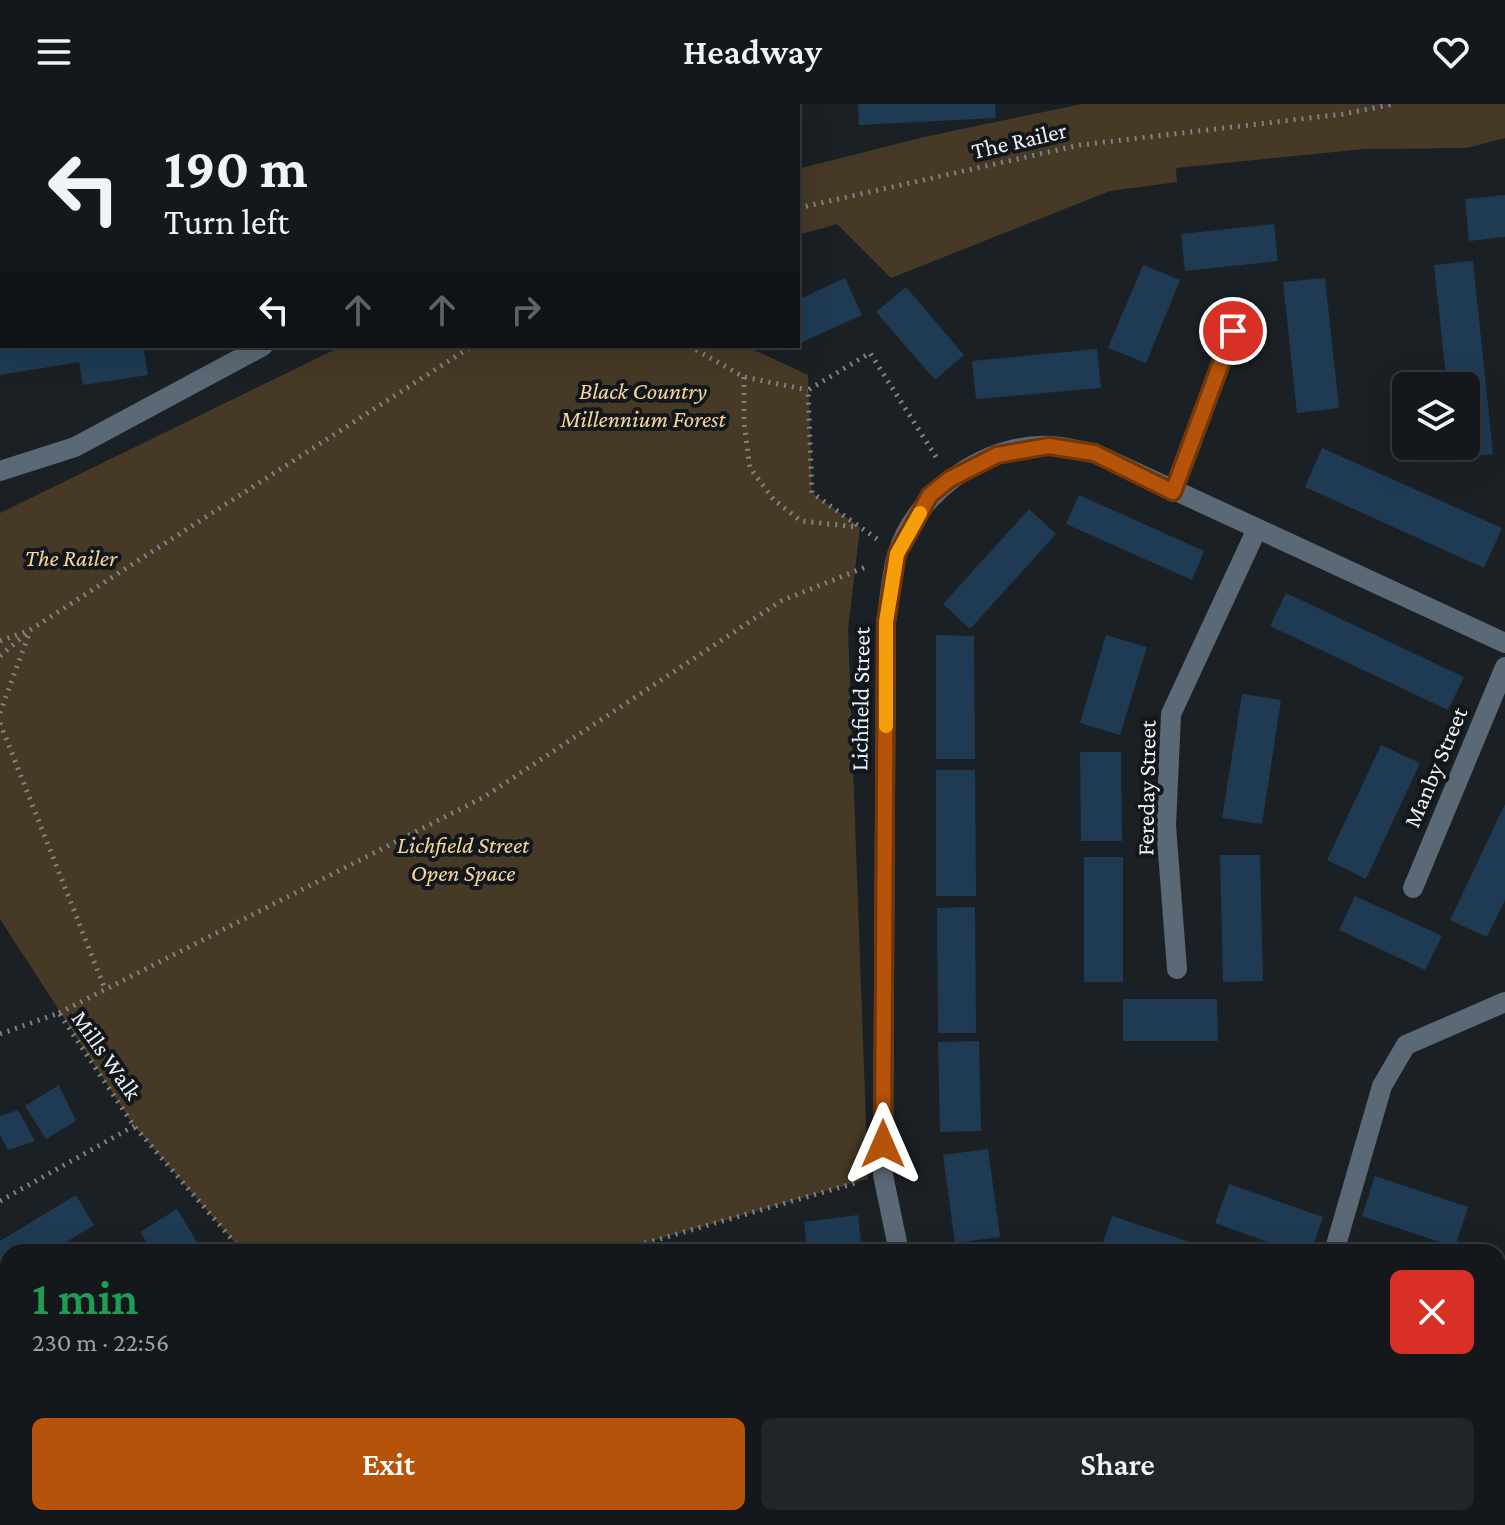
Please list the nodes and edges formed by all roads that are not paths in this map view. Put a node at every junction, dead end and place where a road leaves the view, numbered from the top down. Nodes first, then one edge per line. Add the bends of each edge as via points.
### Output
1 (1233, 331) dead end
2 (259, 348) edge
3 (0, 471) edge
4 (1173, 492) junction
5 (1256, 531) junction
6 (1505, 643) edge
7 (1505, 667) edge
8 (1413, 888) dead end
9 (1177, 969) dead end
10 (1505, 1002) edge
11 (897, 1244) edge
12 (1336, 1244) edge

1 - 4 street
2 - 3 street via 75,447
4 - 5 street, Lichfield Street
4 - 11 street, Lichfield Street via 1094,453 1049,446 997,455 930,495 897,554 886,622 883,1175
5 - 6 street, Lichfield Street
5 - 9 street, Fereday Street via 1171,714 1166,826
7 - 8 street, Manby Street
10 - 12 street via 1406,1045 1382,1086

